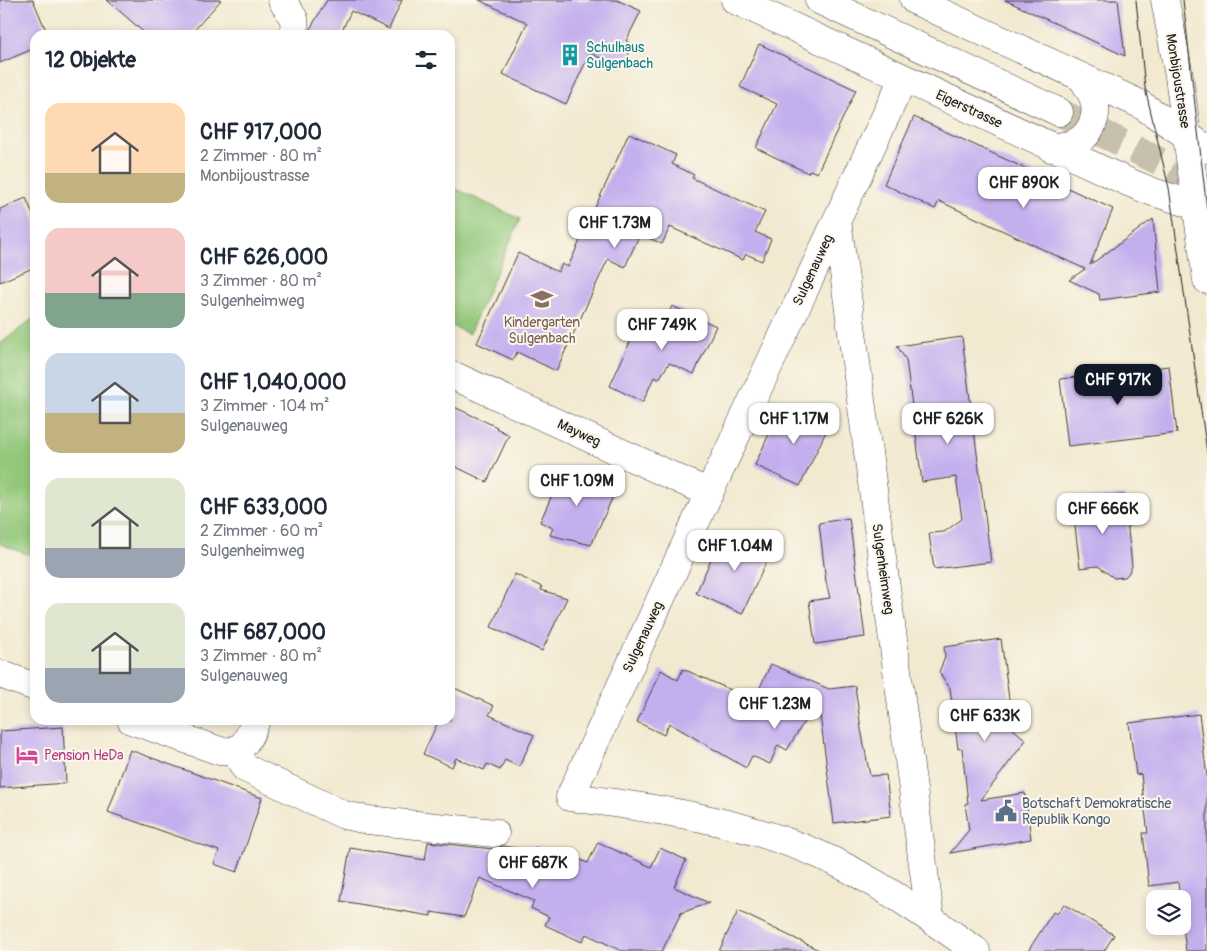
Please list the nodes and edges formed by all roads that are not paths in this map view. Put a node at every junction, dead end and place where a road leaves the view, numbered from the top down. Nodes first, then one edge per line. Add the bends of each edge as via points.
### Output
1 (282, 0) edge
2 (735, 0) edge
3 (819, 0) edge
4 (914, 0) edge
5 (1165, 0) edge
6 (295, 30) edge
7 (903, 79) junction
8 (1083, 79) junction
9 (1059, 112) tunnel mouth
10 (1197, 143) edge
11 (1051, 148) junction
12 (1202, 207) edge
13 (836, 220) junction
14 (1207, 280) edge
15 (455, 376) edge
16 (709, 493) junction
17 (0, 674) edge
18 (30, 684) edge
19 (145, 725) edge
20 (253, 725) edge
21 (235, 751) junction
22 (495, 834) dead end
23 (930, 917) junction
24 (976, 951) edge

1 - 6 street via 294,19
2 - 7 street, Eigerstrasse
3 - 9 street
4 - 8 street
5 - 10 street, Monbijoustrasse
7 - 11 street, Eigerstrasse
7 - 13 street, Sulgenauweg
8 - 10 street via 1140,104
8 - 11 street via 1094,101 1093,123 1076,142
10 - 12 street, Monbijoustrasse
11 - 12 street, Eigerstrasse via 1153,192
12 - 14 street, Monbijoustrasse
13 - 16 street, Sulgenauweg
13 - 23 street, Sulgenheimweg
15 - 16 street, Mayweg
16 - 23 street, Sulgenauweg via 570,797 679,812 763,834 818,854
17 - 18 street
19 - 21 street via 220,751
20 - 21 street via 243,745
21 - 22 street via 245,768 344,815
23 - 24 street, Sulgenauweg

